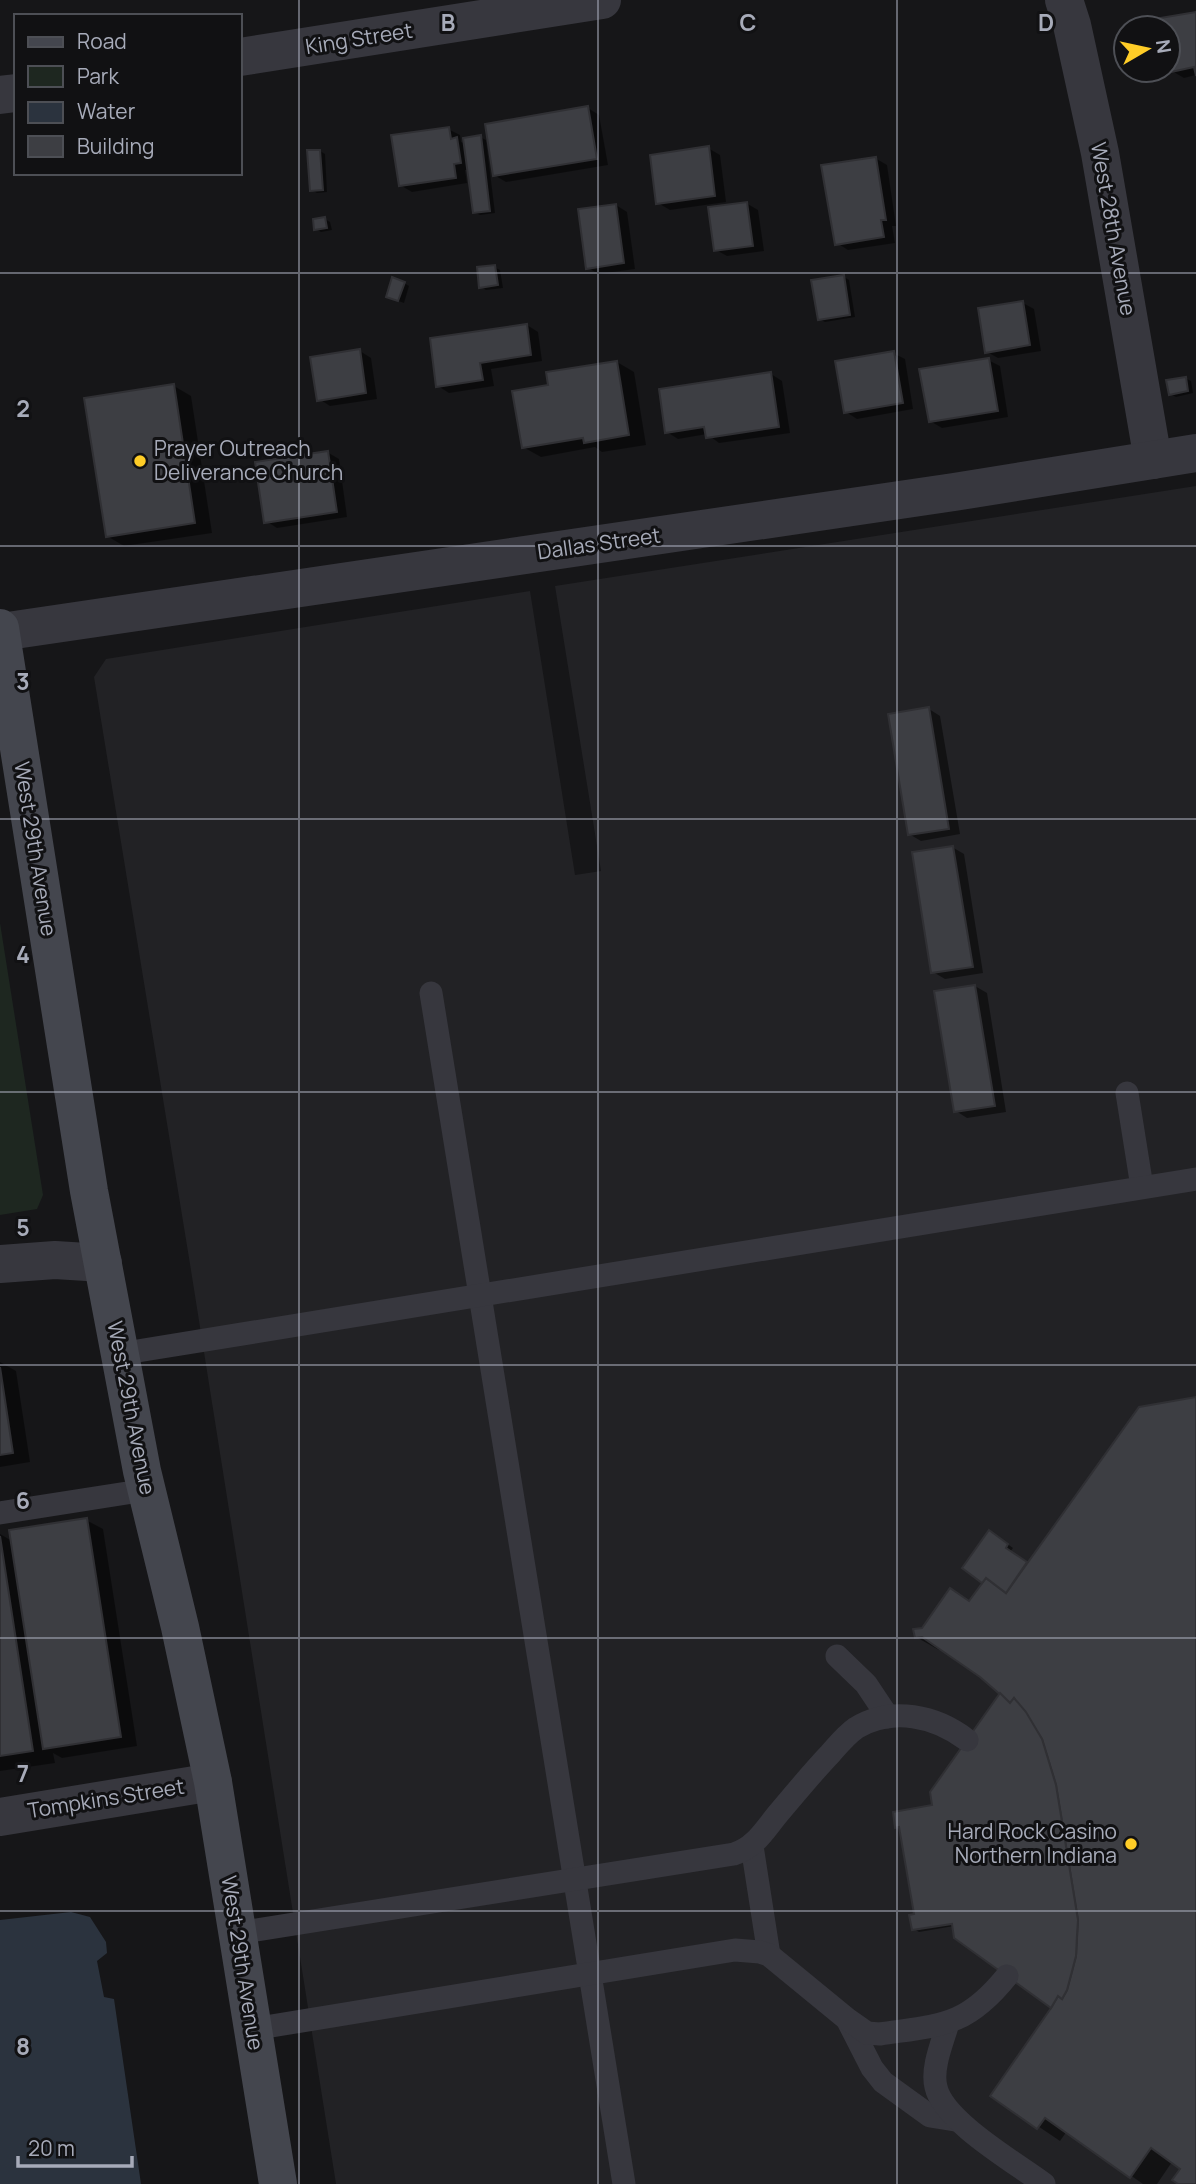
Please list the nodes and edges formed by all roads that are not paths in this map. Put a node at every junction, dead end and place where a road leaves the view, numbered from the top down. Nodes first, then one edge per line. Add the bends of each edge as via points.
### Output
1 (602, 0) edge
2 (1064, 0) edge
3 (242, 57) edge
4 (1196, 453) edge
5 (1153, 460) junction
6 (0, 630) edge
7 (431, 993) dead end
8 (1127, 1093) dead end
9 (1196, 1179) edge
10 (1142, 1188) junction
11 (103, 1263) junction
12 (0, 1264) edge
13 (480, 1295) junction
14 (119, 1354) junction
15 (146, 1490) junction
16 (0, 1513) edge
17 (837, 1657) dead end
18 (888, 1717) junction
19 (967, 1740) dead end
20 (213, 1782) junction
21 (0, 1817) edge
22 (752, 1846) junction
23 (574, 1879) junction
24 (237, 1933) junction
25 (769, 1955) junction
26 (589, 1973) junction
27 (1007, 1976) dead end
28 (847, 2019) junction
29 (948, 2023) junction
30 (253, 2029) junction
31 (955, 2120) junction
32 (278, 2184) edge
33 (624, 2184) edge
34 (1044, 2184) edge

1 - 3 street, King Street
2 - 5 street, West 28th Avenue via 1100,153
4 - 5 street, Dallas Street
5 - 6 street, Dallas Street
6 - 11 street, West 29th Avenue
7 - 13 lane
8 - 10 lane
9 - 10 lane
10 - 13 lane
11 - 12 street
11 - 14 street, West 29th Avenue
13 - 14 lane
13 - 23 lane
14 - 15 street, West 29th Avenue
15 - 16 lane
15 - 20 street, West 29th Avenue
17 - 18 lane via 866,1684
18 - 19 lane via 934,1721
18 - 22 lane via 848,1735
20 - 21 street, Tompkins Street
20 - 24 street, West 29th Avenue
22 - 23 lane via 734,1854
22 - 25 lane
23 - 24 lane
23 - 26 lane
24 - 30 street, West 29th Avenue
25 - 26 lane via 735,1950
25 - 28 lane
26 - 30 lane
26 - 33 lane
27 - 29 lane via 981,2005
28 - 29 lane via 873,2034
28 - 31 lane via 883,2082 930,2116
29 - 31 lane via 936,2088
30 - 32 street, West 29th Avenue
31 - 34 lane

